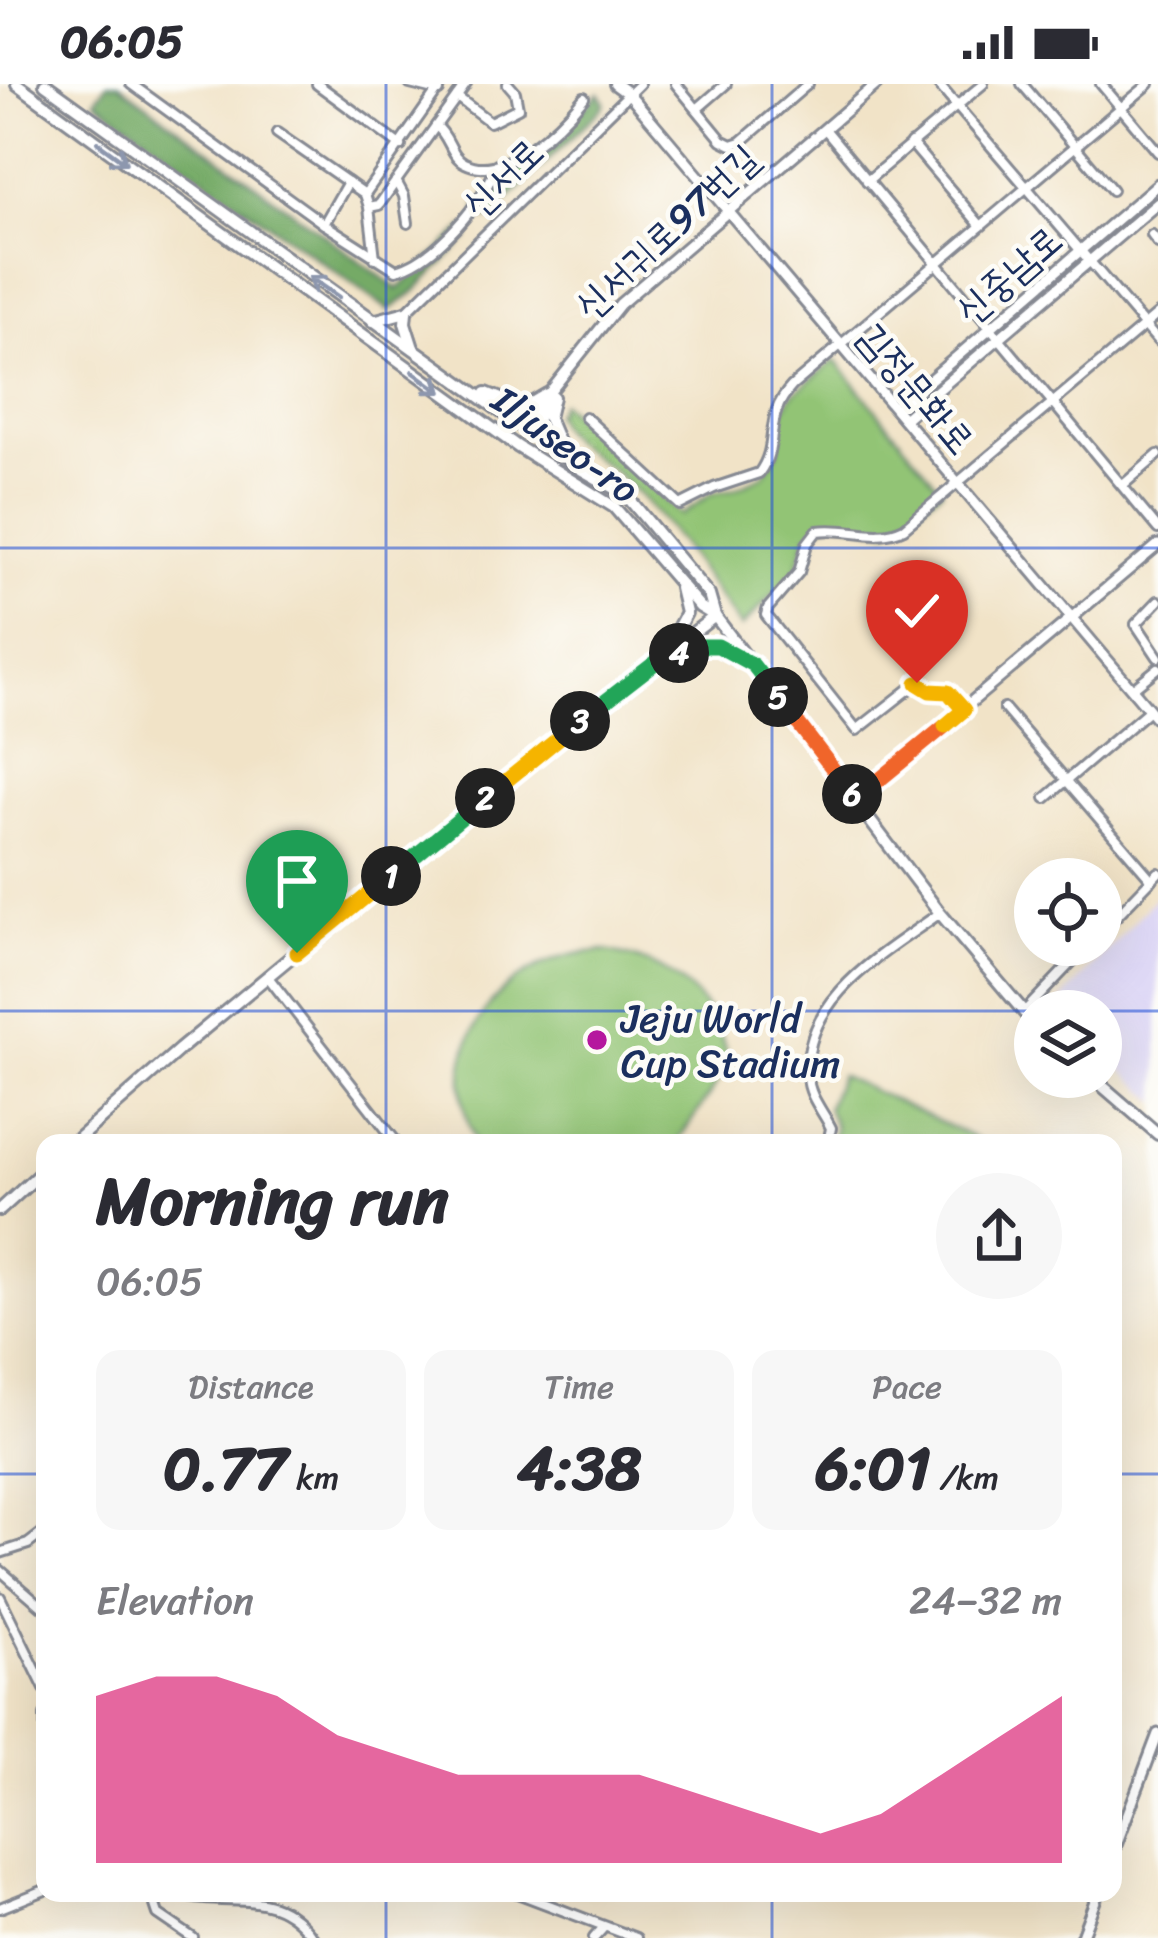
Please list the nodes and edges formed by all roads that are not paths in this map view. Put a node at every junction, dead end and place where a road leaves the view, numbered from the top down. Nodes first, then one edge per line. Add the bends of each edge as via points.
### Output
1 (17, 84) edge
2 (45, 84) edge
3 (131, 84) edge
4 (317, 84) edge
5 (410, 84) edge
6 (466, 84) edge
7 (508, 84) edge
8 (615, 84) edge
9 (639, 84) edge
10 (676, 84) edge
11 (726, 84) edge
12 (808, 84) edge
13 (878, 84) edge
14 (938, 84) edge
15 (982, 84) edge
16 (1022, 84) edge
17 (1100, 84) edge
18 (1149, 84) edge
19 (441, 87) edge
20 (630, 95) junction
21 (584, 97) dead end
22 (457, 98) junction
23 (956, 105) junction
24 (1121, 108) junction
25 (697, 109) junction
26 (436, 126) junction
27 (825, 129) junction
28 (277, 134) dead end
29 (911, 143) junction
30 (400, 146) junction
31 (1076, 146) junction
32 (1158, 152) edge
33 (497, 164) junction
34 (396, 181) junction
35 (867, 181) junction
36 (348, 182) junction
37 (1158, 184) edge
38 (1027, 188) junction
39 (1112, 190) dead end
40 (365, 194) junction
41 (1158, 203) edge
42 (369, 207) junction
43 (729, 210) junction
44 (324, 224) junction
45 (408, 224) dead end
46 (981, 226) junction
47 (1081, 251) junction
48 (375, 258) junction
49 (1090, 261) junction
50 (936, 265) junction
51 (406, 312) junction
52 (1158, 314) edge
53 (373, 321) junction
54 (1144, 326) junction
55 (991, 328) junction
56 (999, 338) junction
57 (1158, 341) edge
58 (842, 345) junction
59 (414, 351) junction
60 (460, 383) junction
61 (550, 395) junction
62 (1054, 403) junction
63 (900, 414) junction
64 (585, 417) dead end
65 (525, 429) junction
66 (514, 444) junction
67 (1158, 455) edge
68 (581, 470) junction
69 (958, 482) junction
70 (1123, 485) junction
71 (1158, 529) edge
72 (1158, 545) edge
73 (678, 581) junction
74 (1158, 601) edge
75 (715, 616) junction
76 (1071, 617) junction
77 (664, 656) junction
78 (1158, 657) edge
79 (753, 665) junction
80 (1158, 668) edge
81 (1132, 689) junction
82 (1004, 708) dead end
83 (964, 710) junction
84 (1149, 710) junction
85 (1158, 720) edge
86 (1066, 781) junction
87 (1046, 798) dead end
88 (856, 799) junction
89 (1155, 877) edge
90 (1122, 911) edge
91 (940, 913) junction
92 (1068, 966) edge
93 (268, 977) junction
94 (1045, 990) edge
95 (1014, 1002) edge
96 (1117, 1098) edge
97 (1139, 1117) junction
98 (1158, 1119) edge
99 (84, 1134) edge
100 (390, 1134) edge
101 (830, 1134) edge
102 (1158, 1134) edge
103 (36, 1177) edge
104 (0, 1210) edge
105 (36, 1538) edge
106 (0, 1553) edge
107 (0, 1570) edge
108 (0, 1597) edge
109 (36, 1602) edge
110 (36, 1671) edge
111 (1158, 1734) edge
112 (1122, 1829) edge
113 (36, 1894) edge
114 (154, 1902) edge
115 (272, 1902) edge
116 (548, 1902) edge
117 (1095, 1902) edge
118 (0, 1908) edge
119 (604, 1927) junction
120 (193, 1938) edge
121 (313, 1938) edge
122 (594, 1938) edge
123 (636, 1938) edge
124 (1081, 1938) edge

1 -> 66 main road, Iljuseo-ro
53 -> 2 main road, Iljuseo-ro
3 - 44 street
4 - 30 street
5 - 19 street
6 - 22 street
7 - 22 street via 518,109 490,122
8 - 20 main road
9 - 20 street, 신서로
10 - 25 street
11 - 25 street
12 - 25 street via 736,144 722,140
13 - 27 street, 신서귀로97번길
14 - 23 street
15 - 23 street
16 - 31 street
17 - 24 street
18 - 24 street
19 - 30 street
20 - 43 street, 김정문화로
20 - 51 street, 신서로
21 - 33 street via 541,141
22 - 26 street
23 - 29 street
23 - 38 street
24 - 31 street
24 - 32 street
26 - 33 street via 464,163
26 - 34 street
27 - 35 street
27 - 43 street, 신서귀로97번길
28 - 36 street
29 - 35 street
29 - 46 street
30 - 40 street
31 - 38 street
31 - 39 street
33 - 48 street via 489,188 416,266 396,270
34 - 42 street via 380,205
34 - 45 street
35 - 50 street
36 - 40 street
36 - 44 street
37 - 47 street, 신중남로
38 - 46 street
38 - 47 street
40 - 42 street
41 - 49 street, 신중남로
42 - 48 street
43 - 58 street, 김정문화로
43 - 61 street, 신서귀로97번길 via 620,304
44 - 48 street
46 - 50 street
47 - 49 street
47 - 55 street, 신중남로
49 - 54 street
49 - 56 street, 신중남로
50 - 55 street
50 - 58 street
51 - 53 main road
51 - 59 main road
52 - 54 street
53 - 59 main road, Iljuseo-ro
54 - 57 street
54 - 62 street
55 - 56 street
55 - 63 street, 신중남로
56 - 62 street
56 - 63 street, 신중남로
58 - 63 street, 김정문화로
58 - 64 street via 778,402 763,470 689,503 674,501
59 - 60 main road, Iljuseo-ro
60 - 61 main road via 523,408
60 - 65 main road, Iljuseo-ro
61 - 65 street, 신서귀로97번길
61 - 68 main road via 550,431
62 - 69 street
62 - 70 street
63 - 69 street, 김정문화로
65 - 66 main road
65 - 68 main road, Iljuseo-ro
66 - 73 main road, Iljuseo-ro via 614,507
67 - 70 street
68 - 75 main road, Iljuseo-ro via 626,495 709,595
69 - 76 street, 김정문화로
69 - 83 street via 893,534 818,531 766,615 857,730 914,684 948,692
70 - 71 street
72 - 76 street
73 - 75 main road, Iljuseo-ro
73 - 77 main road via 686,613
74 - 78 street via 1136,625
75 - 77 main road
75 - 79 main road
76 - 81 street, 김정문화로
76 - 83 street
77 - 79 main road via 708,644
77 - 93 main road
79 - 88 main road
80 - 81 street
81 - 84 street, 김정문화로
82 - 86 street
83 - 88 street
84 - 85 street, 김정문화로
84 - 86 street
86 - 87 street
86 - 89 street
88 - 91 main road
89 - 90 street
91 - 95 main road
91 - 101 street via 845,985 822,1014 807,1075
92 - 94 street
93 - 99 main road
93 - 100 street
96 - 97 main road
97 - 98 main road
97 - 102 main road
103 - 104 main road
105 - 106 street
107 - 109 street
108 - 110 street
111 - 112 street
113 - 118 street
114 - 120 street via 158,1914
115 - 121 street
116 - 119 street
117 - 124 street
119 - 122 street
119 - 123 street

